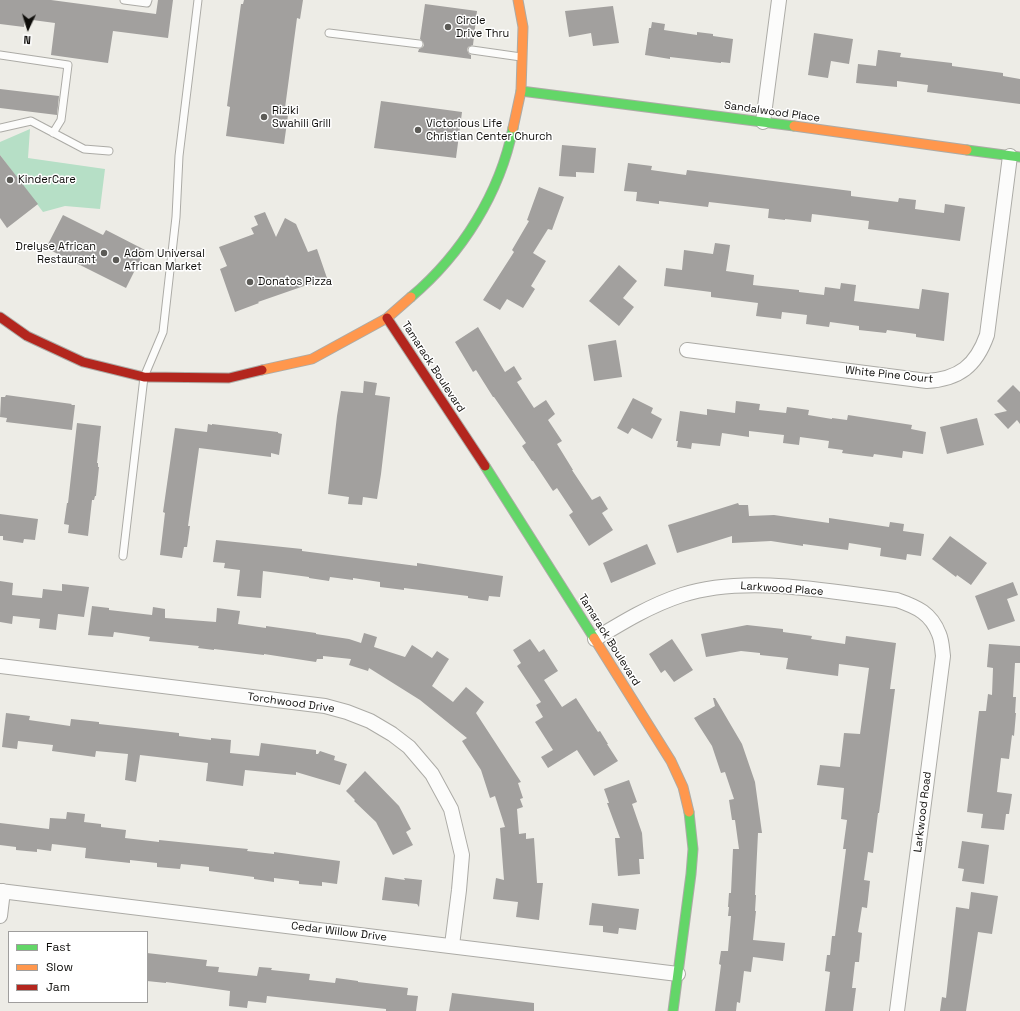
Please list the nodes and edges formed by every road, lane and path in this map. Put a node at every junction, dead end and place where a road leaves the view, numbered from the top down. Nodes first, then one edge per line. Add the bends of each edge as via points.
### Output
1 (124, 0) edge
2 (148, 0) edge
3 (198, 0) edge
4 (518, 0) edge
5 (779, 0) edge
6 (329, 33) dead end
7 (419, 44) dead end
8 (472, 50) dead end
9 (0, 55) edge
10 (522, 57) junction
11 (521, 91) junction
12 (764, 122) junction
13 (0, 128) edge
14 (54, 133) junction
15 (109, 151) dead end
16 (1015, 157) edge
17 (0, 317) edge
18 (387, 318) junction
19 (686, 350) dead end
20 (144, 377) junction
21 (124, 556) dead end
22 (929, 616) joint
23 (595, 639) junction
24 (0, 666) edge
25 (2, 891) edge
26 (0, 916) edge
27 (452, 945) junction
28 (678, 974) junction
29 (673, 1011) edge
30 (897, 1011) edge

1 - 2 lane via 147,3
3 - 20 lane via 179,156 176,217 163,332
4 - 10 street via 523,27
5 - 12 street
6 - 7 lane
8 - 10 lane
9 - 14 lane via 68,65 61,120
10 - 11 street
11 - 12 street, Sandalwood Place
11 - 18 street via 510,144 491,195 463,241 428,283
12 - 16 street, Sandalwood Place
13 - 14 lane via 31,121
14 - 15 lane via 84,149
16 - 19 street, White Pine Court via 987,335 975,359 955,376 926,382
17 - 20 street via 27,336 83,362
18 - 20 street via 312,358 229,378
18 - 23 street, Tamarack Boulevard
20 - 21 lane
22 - 23 street, Larkwood Place via 914,606 897,600 744,584 683,594 650,607
22 - 30 street, Larkwood Road via 939,635 943,656
23 - 28 street, Tamarack Boulevard via 671,761 683,787 690,815 693,849
24 - 27 street, Torchwood Drive via 325,706 370,721 392,734 409,748 432,774 451,809 462,855
25 - 26 street
25 - 27 street, Cedar Willow Drive
27 - 28 street, Cedar Willow Drive
28 - 29 street, Tamarack Boulevard

